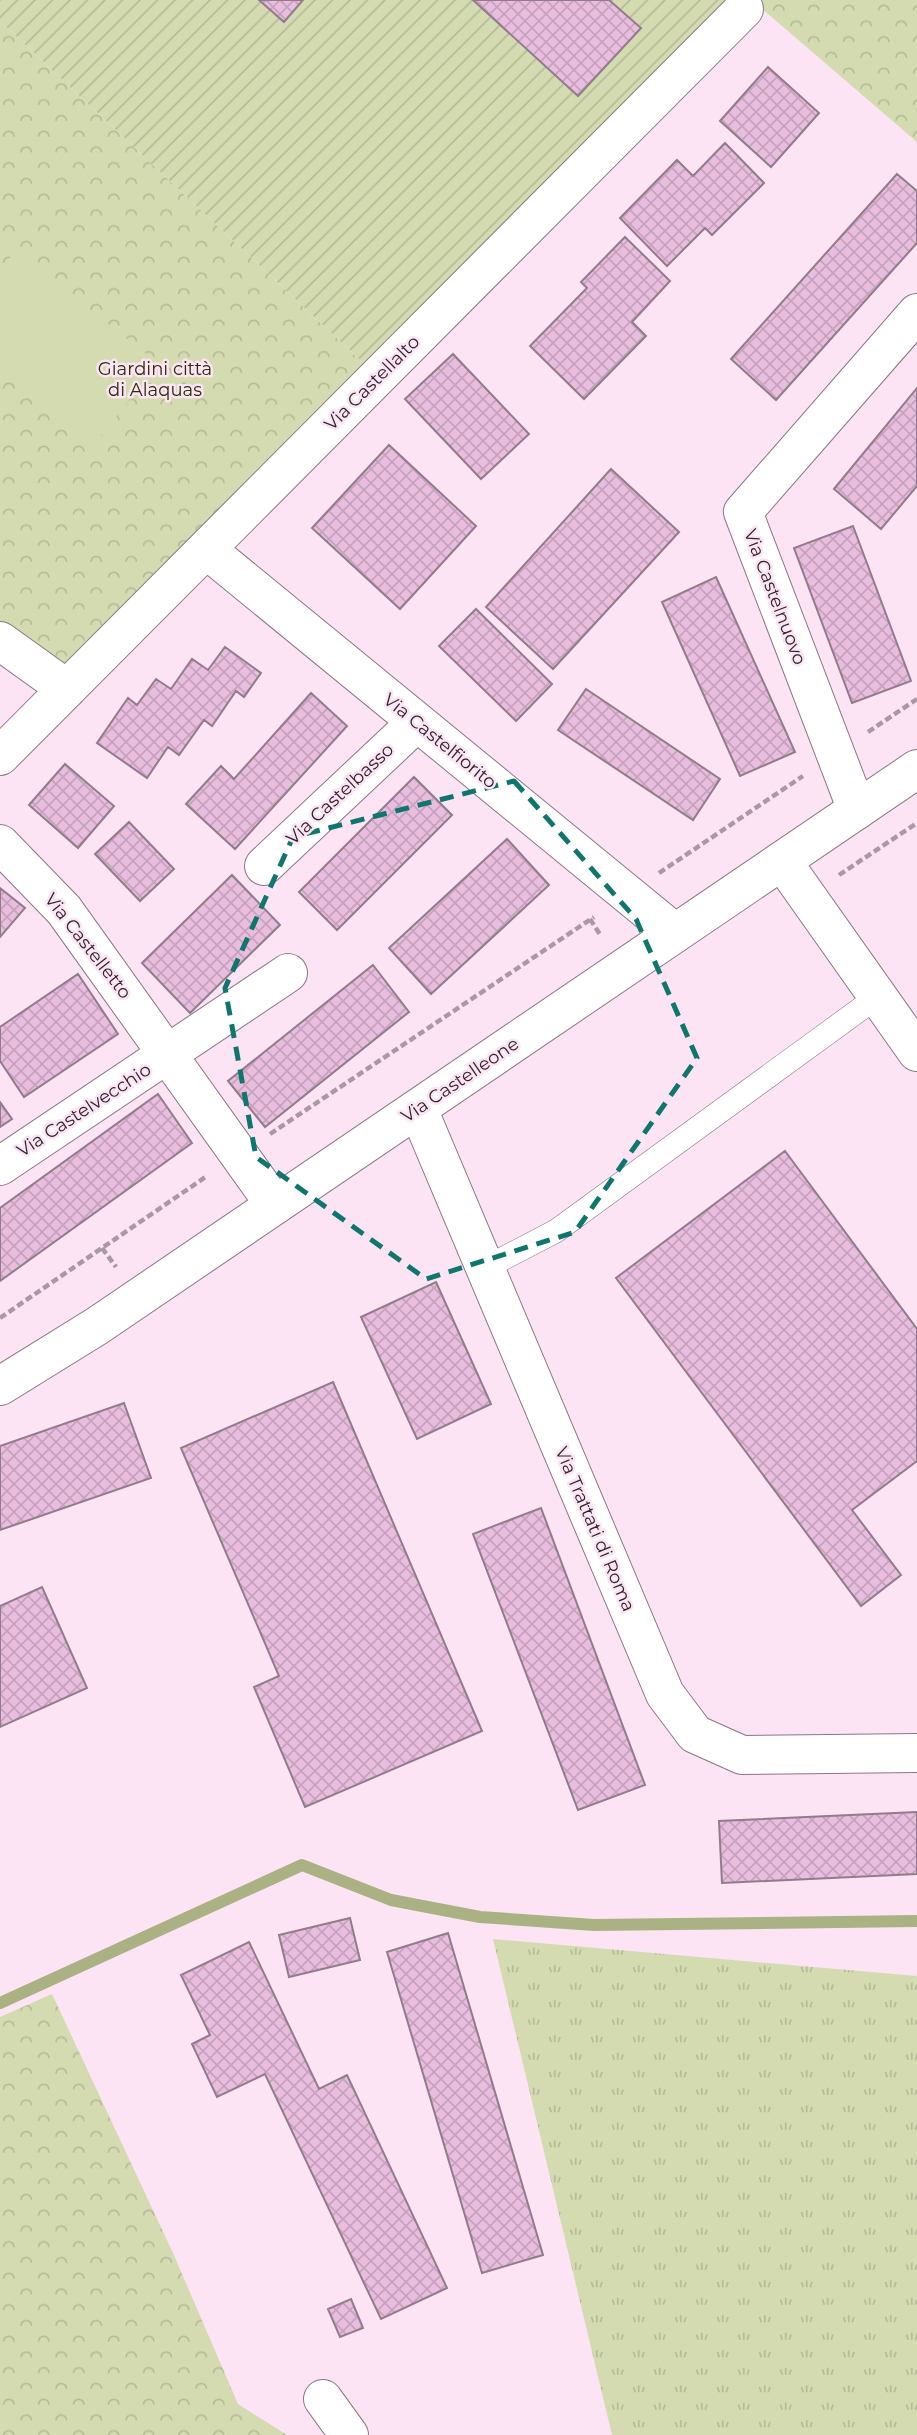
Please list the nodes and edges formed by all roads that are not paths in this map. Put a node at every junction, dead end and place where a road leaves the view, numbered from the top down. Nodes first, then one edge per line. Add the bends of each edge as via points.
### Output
1 (744, 9) dead end
2 (917, 313) edge
3 (206, 549) junction
4 (0, 641) edge
5 (66, 689) junction
6 (417, 722) junction
7 (0, 756) edge
8 (917, 769) edge
9 (857, 810) junction
10 (0, 844) edge
11 (782, 861) junction
12 (264, 866) dead end
13 (675, 933) junction
14 (288, 974) dead end
15 (877, 997) junction
16 (917, 1052) edge
17 (169, 1054) junction
18 (418, 1109) junction
19 (0, 1166) edge
20 (275, 1205) junction
21 (485, 1268) junction
22 (0, 1386) edge
23 (917, 1754) edge
24 (323, 2399) dead end
25 (349, 2435) edge

1 - 3 street, Via Castellalto
2 - 9 street, Via Castelnuovo via 743,512
3 - 5 street, Via Castellalto
3 - 6 street, Via Castelfiorito
4 - 5 street
5 - 7 street, Via Castellalto
6 - 12 street, Via Castelbasso
6 - 13 street, Via Castelfiorito
8 - 9 street, Via Castelleone
9 - 11 street, Via Castelleone
10 - 17 street, Via Castelletto via 64,910
11 - 13 street, Via Castelleone
11 - 15 street
13 - 18 street, Via Castelleone
14 - 17 street
15 - 16 street
15 - 21 lane via 556,1231
17 - 19 street, Via Castelvecchio
17 - 20 street, Via Castelletto
18 - 20 street, Via Castelleone
18 - 21 street, Via Trattati di Roma
20 - 22 street, Via Castelleone
21 - 23 street, Via Trattati di Roma via 665,1693 695,1734 742,1755
24 - 25 street

